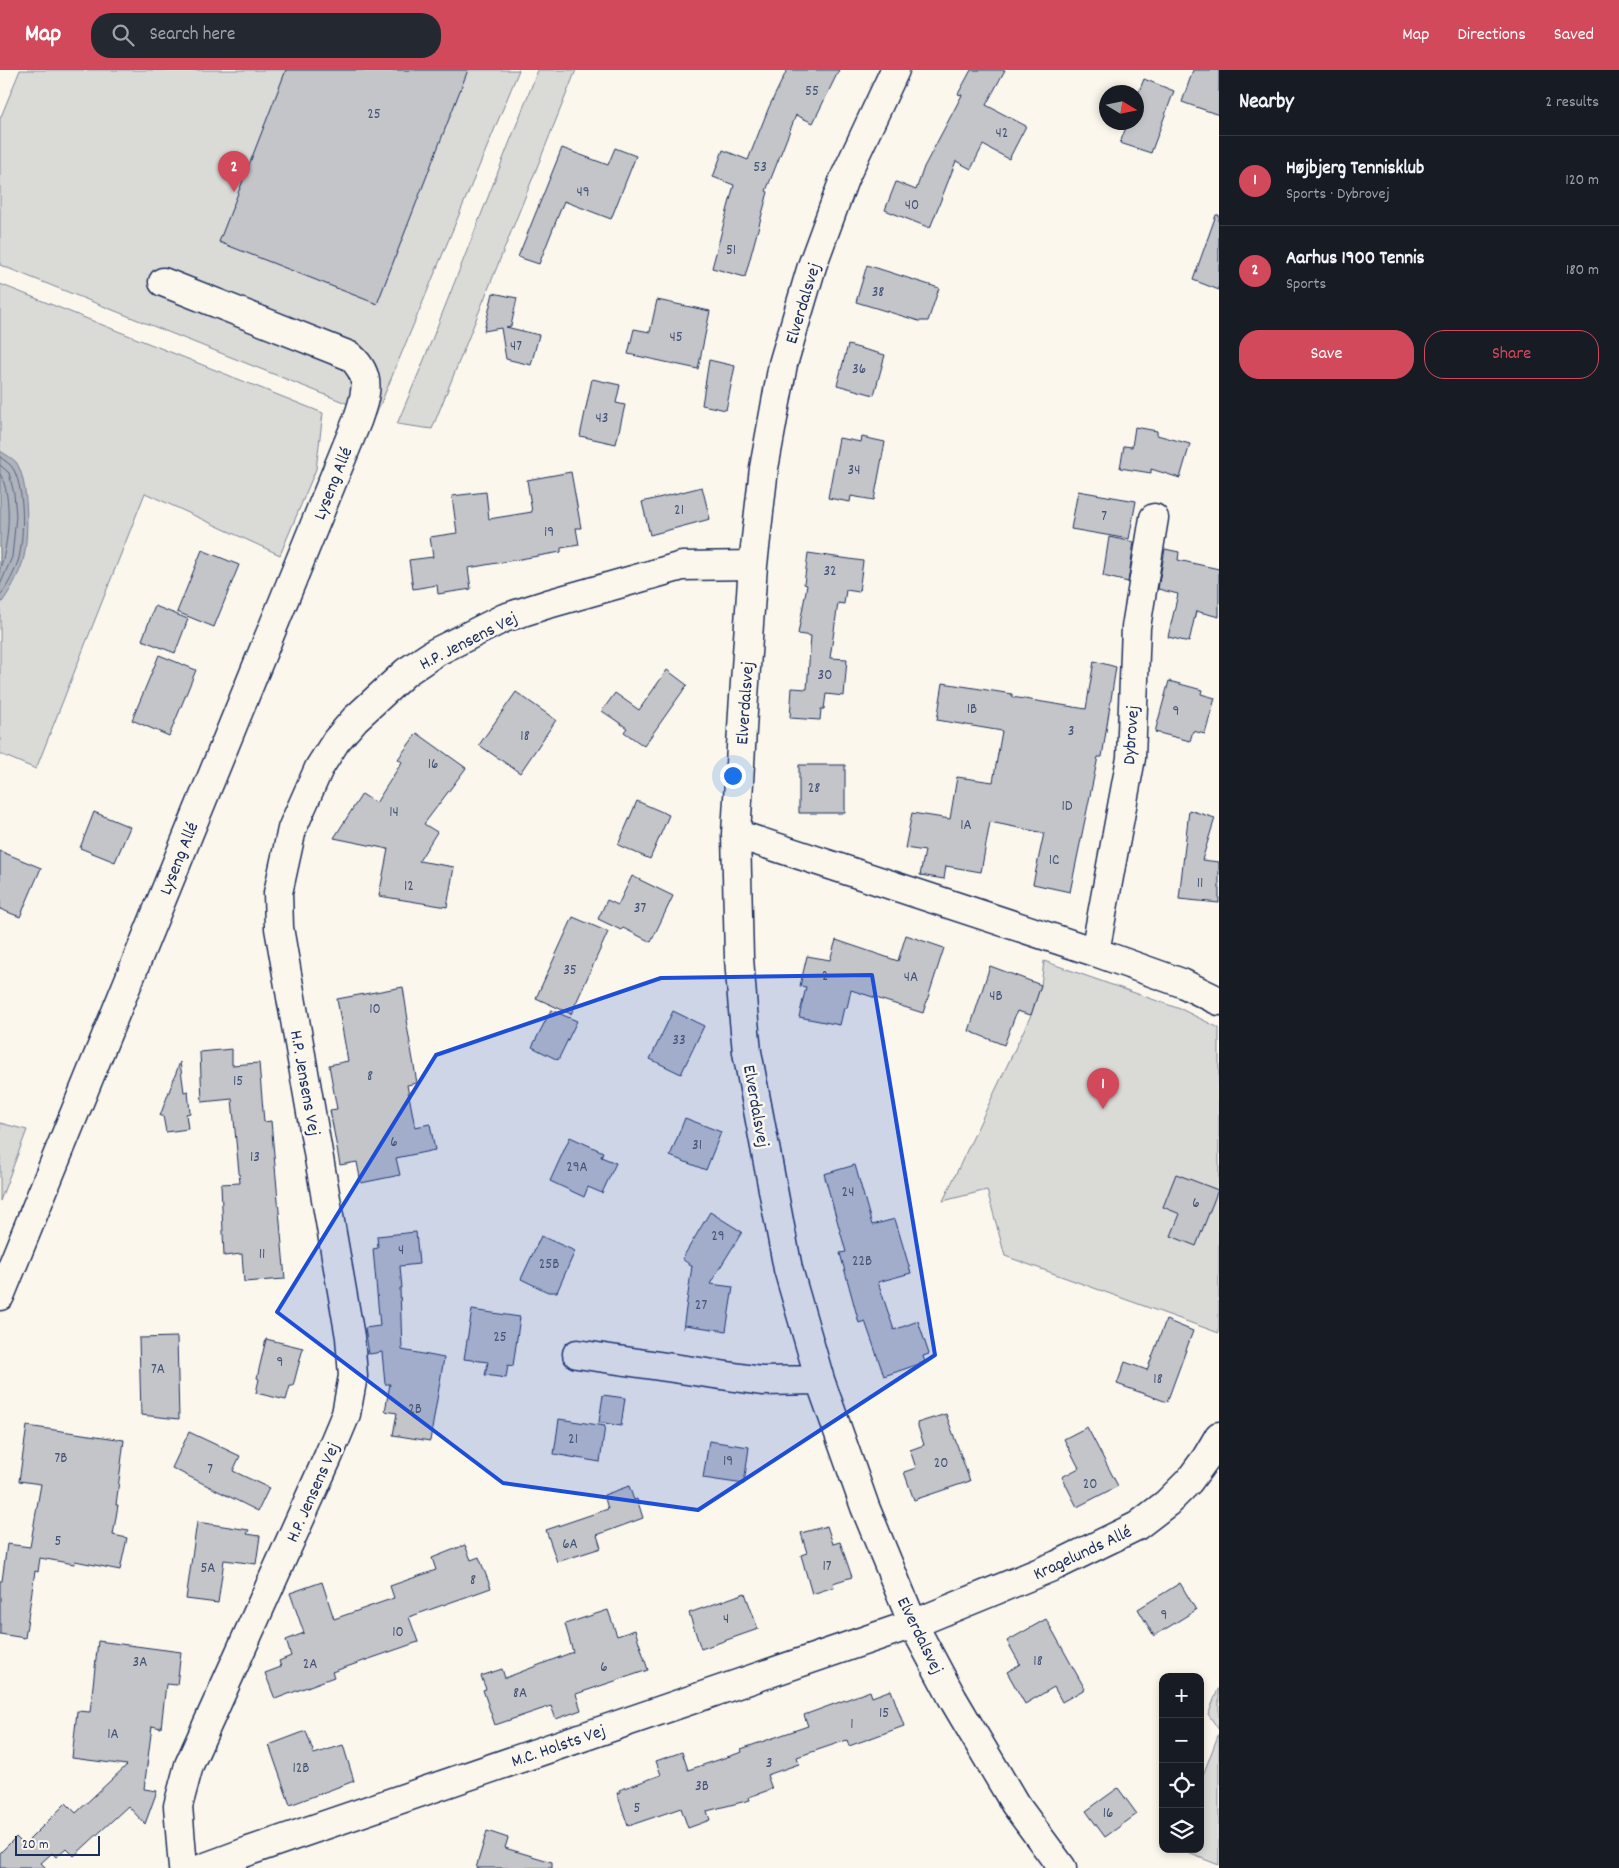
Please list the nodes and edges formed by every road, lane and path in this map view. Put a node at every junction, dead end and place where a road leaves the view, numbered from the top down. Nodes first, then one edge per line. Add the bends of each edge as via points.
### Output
1 (895, 70) edge
2 (163, 282) dead end
3 (1154, 518) dead end
4 (753, 564) junction
5 (736, 834) junction
6 (1095, 952) junction
7 (1219, 1001) edge
8 (0, 1296) edge
9 (576, 1354) dead end
10 (820, 1380) junction
11 (1219, 1436) edge
12 (913, 1624) junction
13 (249, 1851) junction
14 (183, 1868) edge
15 (203, 1868) edge
16 (270, 1868) edge
17 (1062, 1868) edge

1 - 4 street, Elverdalsvej via 844,178 812,266 786,355 764,468
2 - 8 street, Lyseng Allé via 350,356 360,364 366,389 357,421
3 - 6 street, Dybrovej via 1136,628 1130,758
4 - 5 street, Elverdalsvej
4 - 14 street, H.P. Jensens Vej via 682,566 504,618 436,652 406,672 336,741 319,768 292,828 278,893 279,928 350,1337 353,1376 346,1414 328,1457 189,1765 178,1806
5 - 6 street
5 - 10 street, Elverdalsvej via 738,958 747,1052 788,1268
6 - 7 street via 1182,983
9 - 10 street via 762,1381
10 - 12 street, Elverdalsvej via 865,1506
11 - 12 street, Kragelunds Allé via 1189,1481 1137,1526 1057,1566
12 - 13 street, M.C. Holsts Vej
12 - 17 street, Elverdalsvej via 1015,1804
13 - 15 street, M.C. Holsts Vej
13 - 16 street

